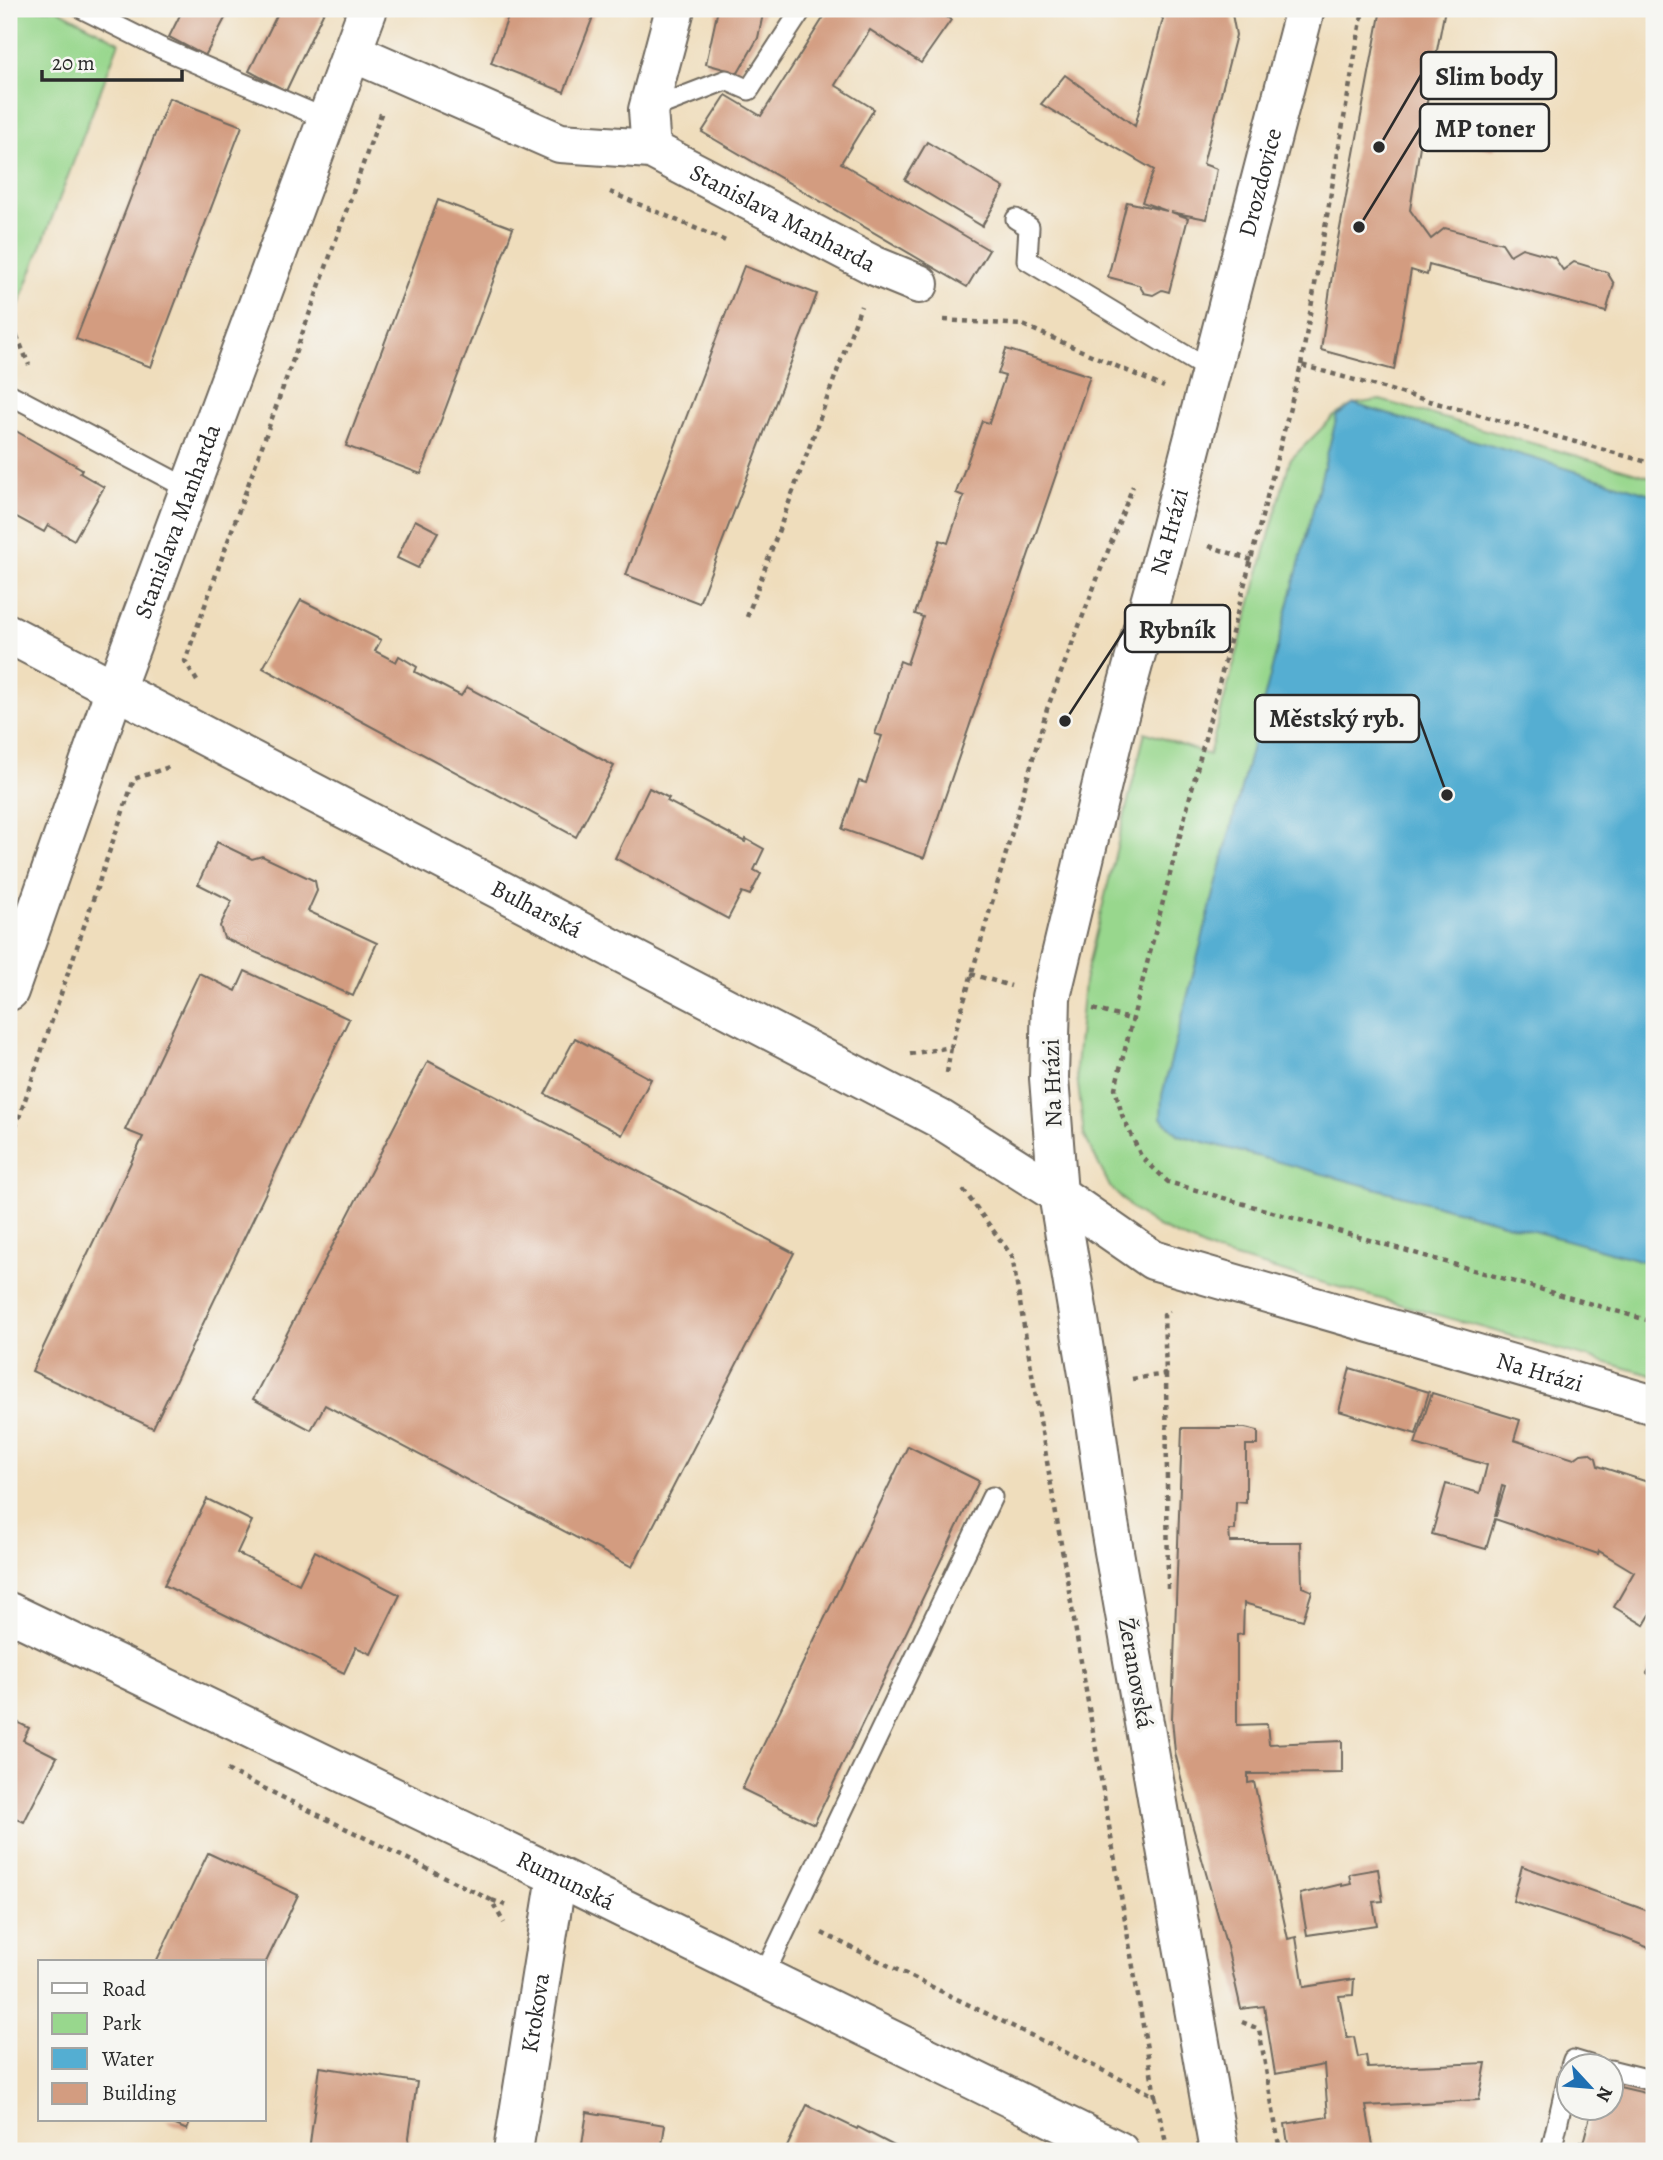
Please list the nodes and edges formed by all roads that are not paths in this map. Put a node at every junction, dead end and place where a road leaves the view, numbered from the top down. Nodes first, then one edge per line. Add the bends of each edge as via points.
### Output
1 (83, 9) edge
2 (368, 9) edge
3 (675, 9) edge
4 (802, 9) edge
5 (1304, 9) edge
6 (352, 52) junction
7 (648, 110) junction
8 (326, 119) junction
9 (651, 149) junction
10 (1016, 219) dead end
11 (919, 284) dead end
12 (1213, 363) junction
13 (9, 394) edge
14 (189, 489) junction
15 (9, 634) edge
16 (115, 689) junction
17 (9, 992) edge
18 (1058, 1194) junction
19 (1654, 1405) edge
20 (992, 1497) dead end
21 (9, 1612) edge
22 (557, 1876) junction
23 (763, 1976) junction
24 (1624, 2073) edge
25 (1654, 2081) edge
26 (1558, 2122) edge
27 (513, 2151) edge
28 (1119, 2151) edge
29 (1219, 2151) edge
30 (1551, 2151) edge

1 - 8 lane
2 - 6 street, Stanislava Manharda
3 - 7 street
4 - 7 lane via 749,90 726,80
5 - 12 street, Drozdovice
6 - 8 street, Stanislava Manharda
6 - 9 street, Stanislava Manharda via 560,143
7 - 9 street
8 - 14 street, Stanislava Manharda
9 - 11 street, Stanislava Manharda via 875,266
10 - 12 lane via 1029,227 1027,260 1178,351
12 - 18 street, Na Hrázi via 1051,997 1049,1078
13 - 14 lane
14 - 16 street, Stanislava Manharda
15 - 16 street, Bulharská
16 - 17 street, Stanislava Manharda
16 - 18 street, Bulharská via 940,1119
18 - 19 street, Na Hrázi via 1153,1260
18 - 29 street, Žeranovská via 1109,1523
20 - 23 lane
21 - 22 street, Rumunská
22 - 23 street, Rumunská
22 - 27 street, Krokova
23 - 28 street, Rumunská
24 - 25 lane
26 - 30 lane

